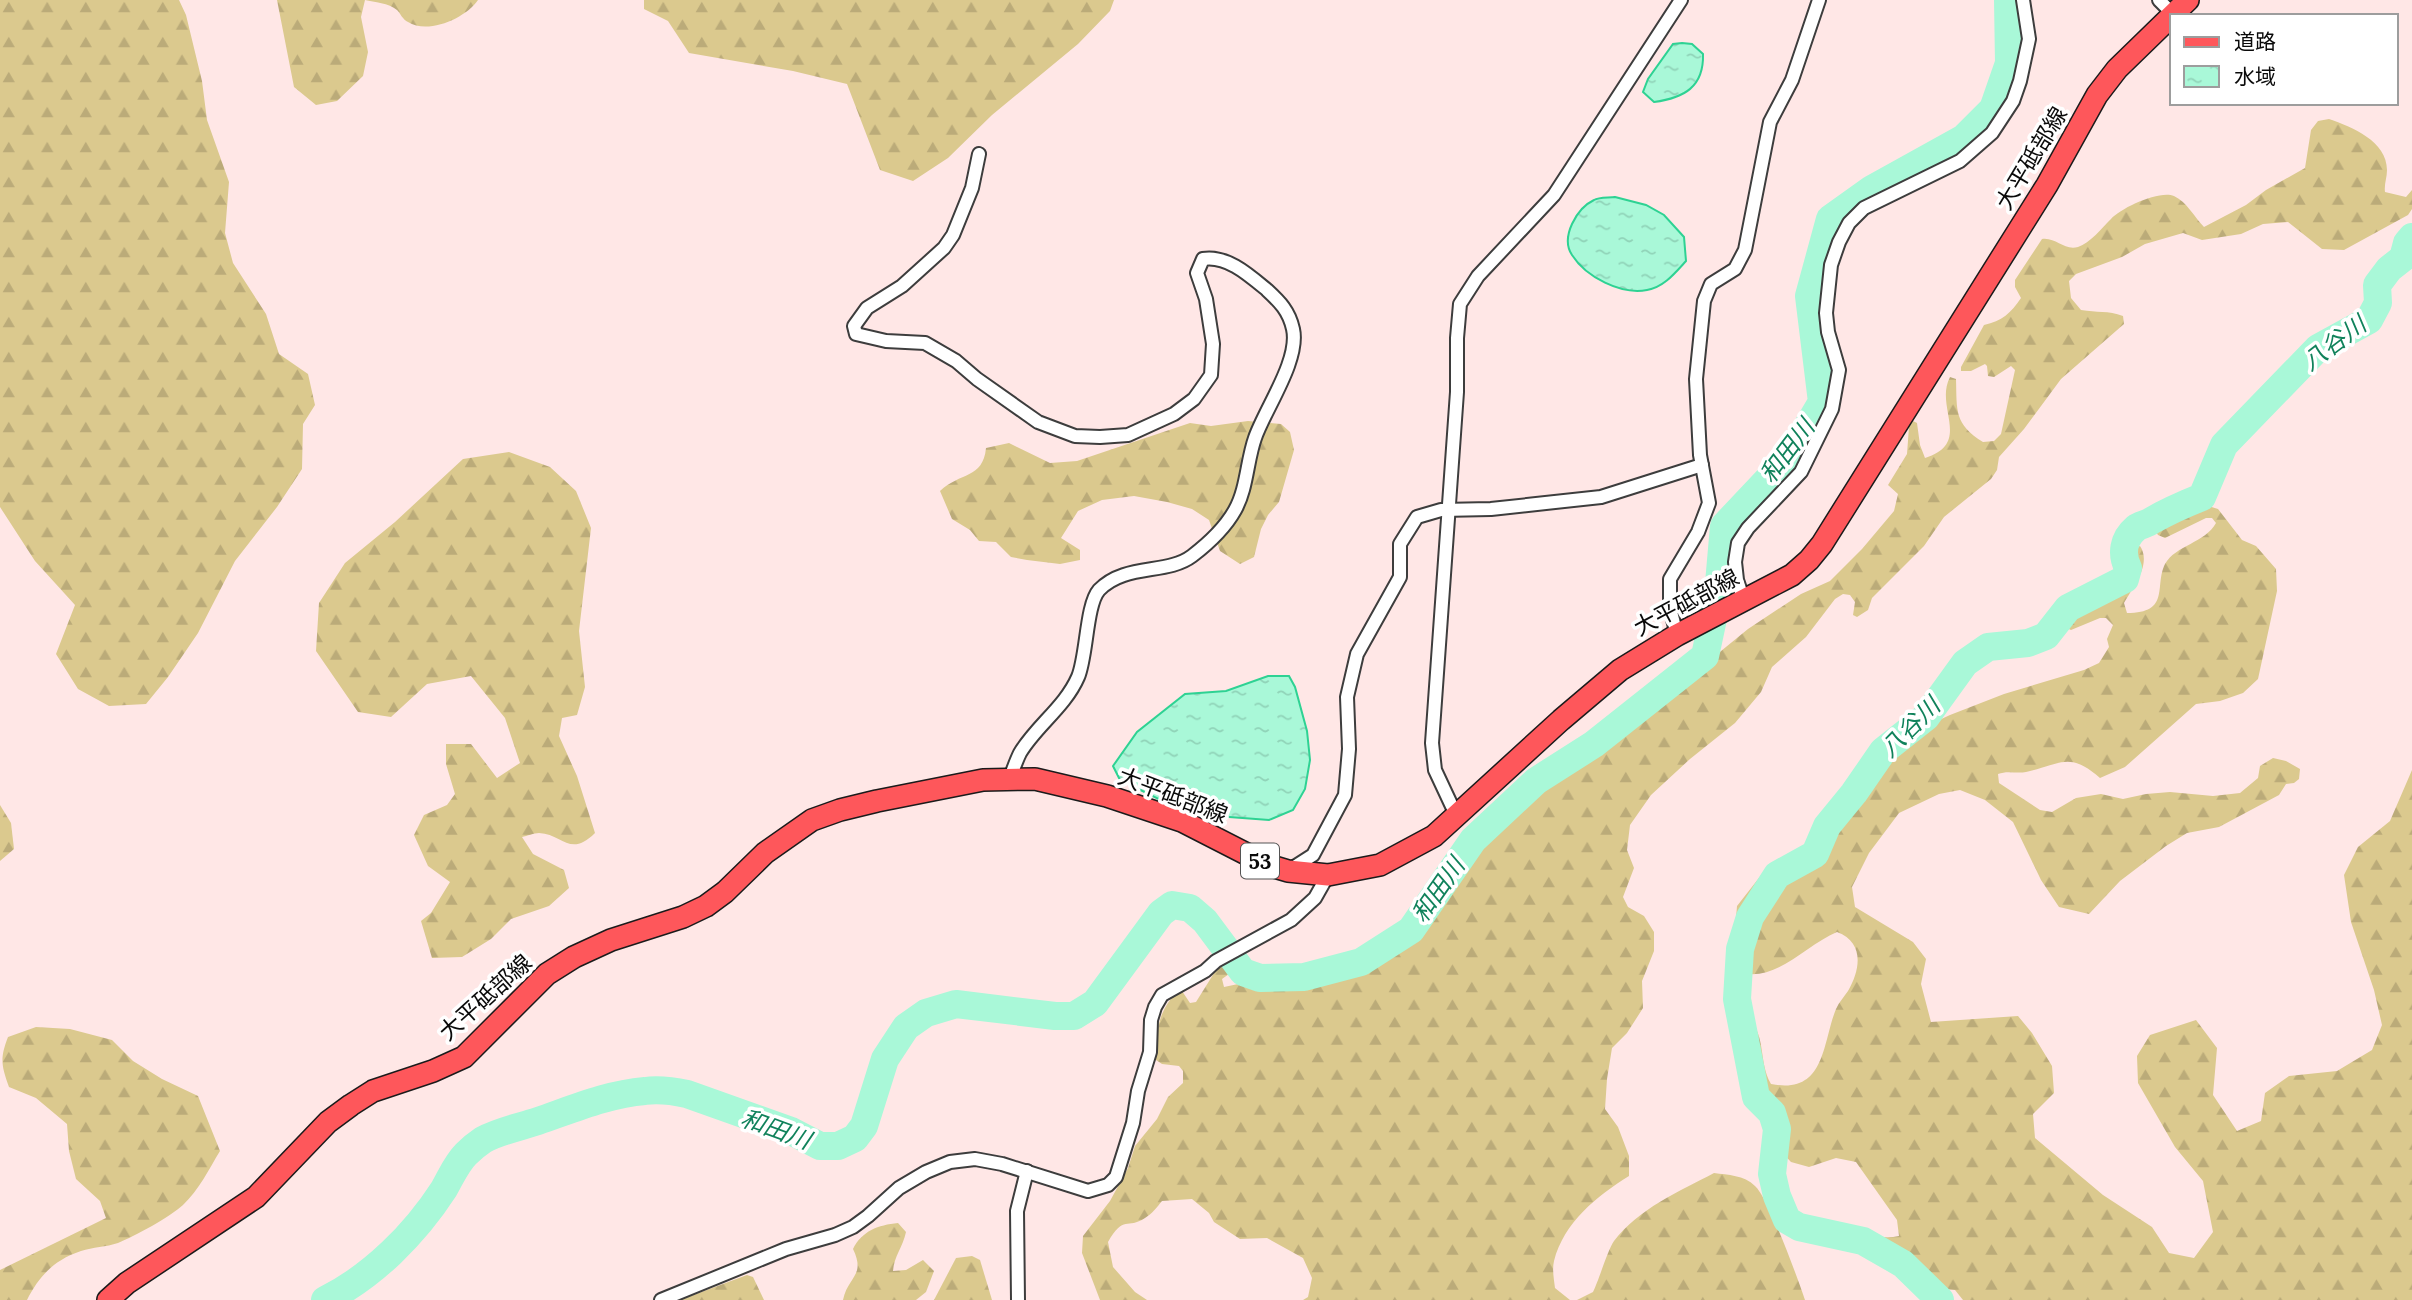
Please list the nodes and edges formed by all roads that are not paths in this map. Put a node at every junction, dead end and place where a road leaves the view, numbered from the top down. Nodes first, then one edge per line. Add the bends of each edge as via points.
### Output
1 (1681, 0) edge
2 (1819, 0) edge
3 (2023, 0) edge
4 (2174, 5) edge
5 (979, 155) dead end
6 (1702, 465) junction
7 (1448, 510) junction
8 (1744, 601) junction
9 (1677, 635) junction
10 (1010, 778) junction
11 (1457, 817) junction
12 (1287, 871) junction
13 (1328, 875) junction
14 (1027, 1171) junction
15 (108, 1300) edge
16 (661, 1300) edge
17 (1018, 1300) edge

1 - 7 street via 1554,195 1478,276 1460,304
2 - 6 street via 1792,80 1770,122 1745,250 1735,269 1711,284 1704,301 1696,379
3 - 8 street via 2029,39 2020,81 1992,133 1960,161 1864,208 1839,242 1831,265 1826,313 1839,370 1832,409 1801,472 1738,543 1735,562
4 - 8 main road, 大平砥部線 / 53 via 2097,95 2047,184 1822,544 1792,575
5 - 10 street via 972,188 953,235 902,286 867,308 855,327 856,334 925,343 1038,422 1075,436 1100,438 1128,435 1174,414 1195,399 1211,375 1213,344 1197,273 1203,259 1213,257 1244,271 1283,305 1293,331 1291,351 1255,438 1237,508 1220,532 1189,558 1131,571 1097,592 1078,678 1021,752
6 - 7 street via 1601,497
6 - 9 street via 1709,503 1670,579 1670,608
7 - 11 street via 1432,743 1435,769
7 - 12 street via 1417,517 1399,544 1399,577 1357,654 1348,697 1345,795 1312,855
8 - 9 main road, 大平砥部線 / 53
9 - 11 main road, 大平砥部線 / 53 via 1594,690
10 - 12 main road, 大平砥部線 / 53 via 1035,779 1107,796 1182,821
10 - 15 main road, 大平砥部線 / 53 via 877,801 812,820 765,853 706,906 574,957 547,974 464,1057 373,1091 351,1105 327,1122 256,1197
11 - 13 main road, 大平砥部線 / 53 via 1434,836 1380,865
12 - 13 main road, 大平砥部線 / 53
13 - 14 street via 1315,898 1292,919 1216,961 1163,995 1154,1007 1150,1052 1116,1177 1108,1185 1088,1191
14 - 16 street via 975,1159 950,1162 899,1188 868,1216 835,1236 786,1249
14 - 17 street via 1017,1211

